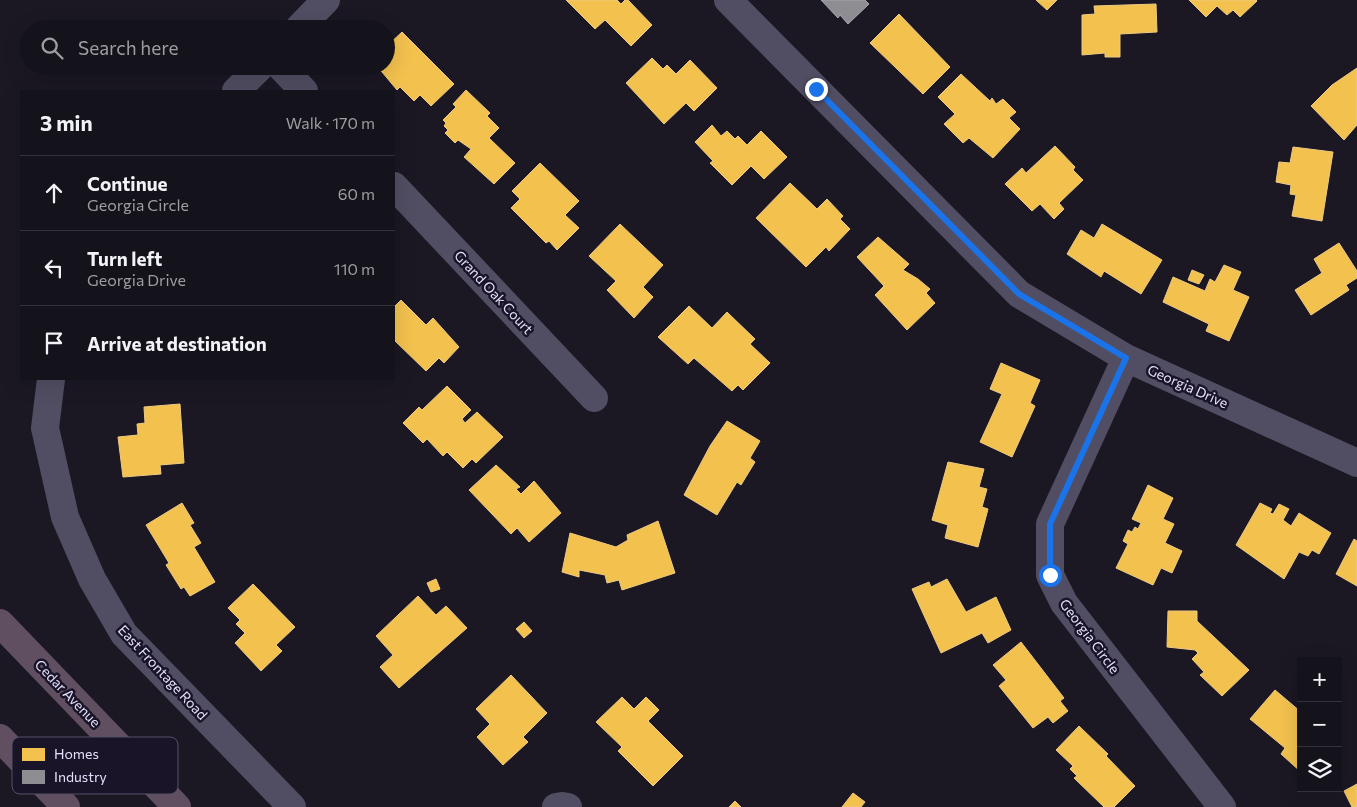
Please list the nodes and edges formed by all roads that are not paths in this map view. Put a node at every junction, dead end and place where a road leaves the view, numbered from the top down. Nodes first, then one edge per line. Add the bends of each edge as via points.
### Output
1 (326, 0) edge
2 (728, 0) edge
3 (307, 20) edge
4 (252, 75) edge
5 (289, 75) edge
6 (237, 90) edge
7 (303, 90) edge
8 (395, 187) edge
9 (1126, 358) junction
10 (51, 380) edge
11 (594, 398) dead end
12 (1357, 463) edge
13 (0, 623) edge
14 (110, 737) edge
15 (0, 738) edge
16 (12, 751) edge
17 (54, 794) edge
18 (164, 794) edge
19 (66, 807) edge
20 (177, 807) edge
21 (292, 807) edge
22 (556, 807) edge
23 (568, 807) edge
24 (1222, 807) edge

1 - 3 street
2 - 9 street, Georgia Drive via 1019,294
4 - 6 street
5 - 7 street
8 - 11 street, Grand Oak Court
9 - 12 street, Georgia Drive
9 - 24 street, Georgia Circle via 1050,524 1050,575 1064,603
10 - 21 street, East Frontage Road via 45,428 65,517 92,579 124,634
13 - 14 highway, Cedar Avenue
15 - 16 highway
17 - 19 highway
18 - 20 highway, Cedar Avenue
22 - 23 street

